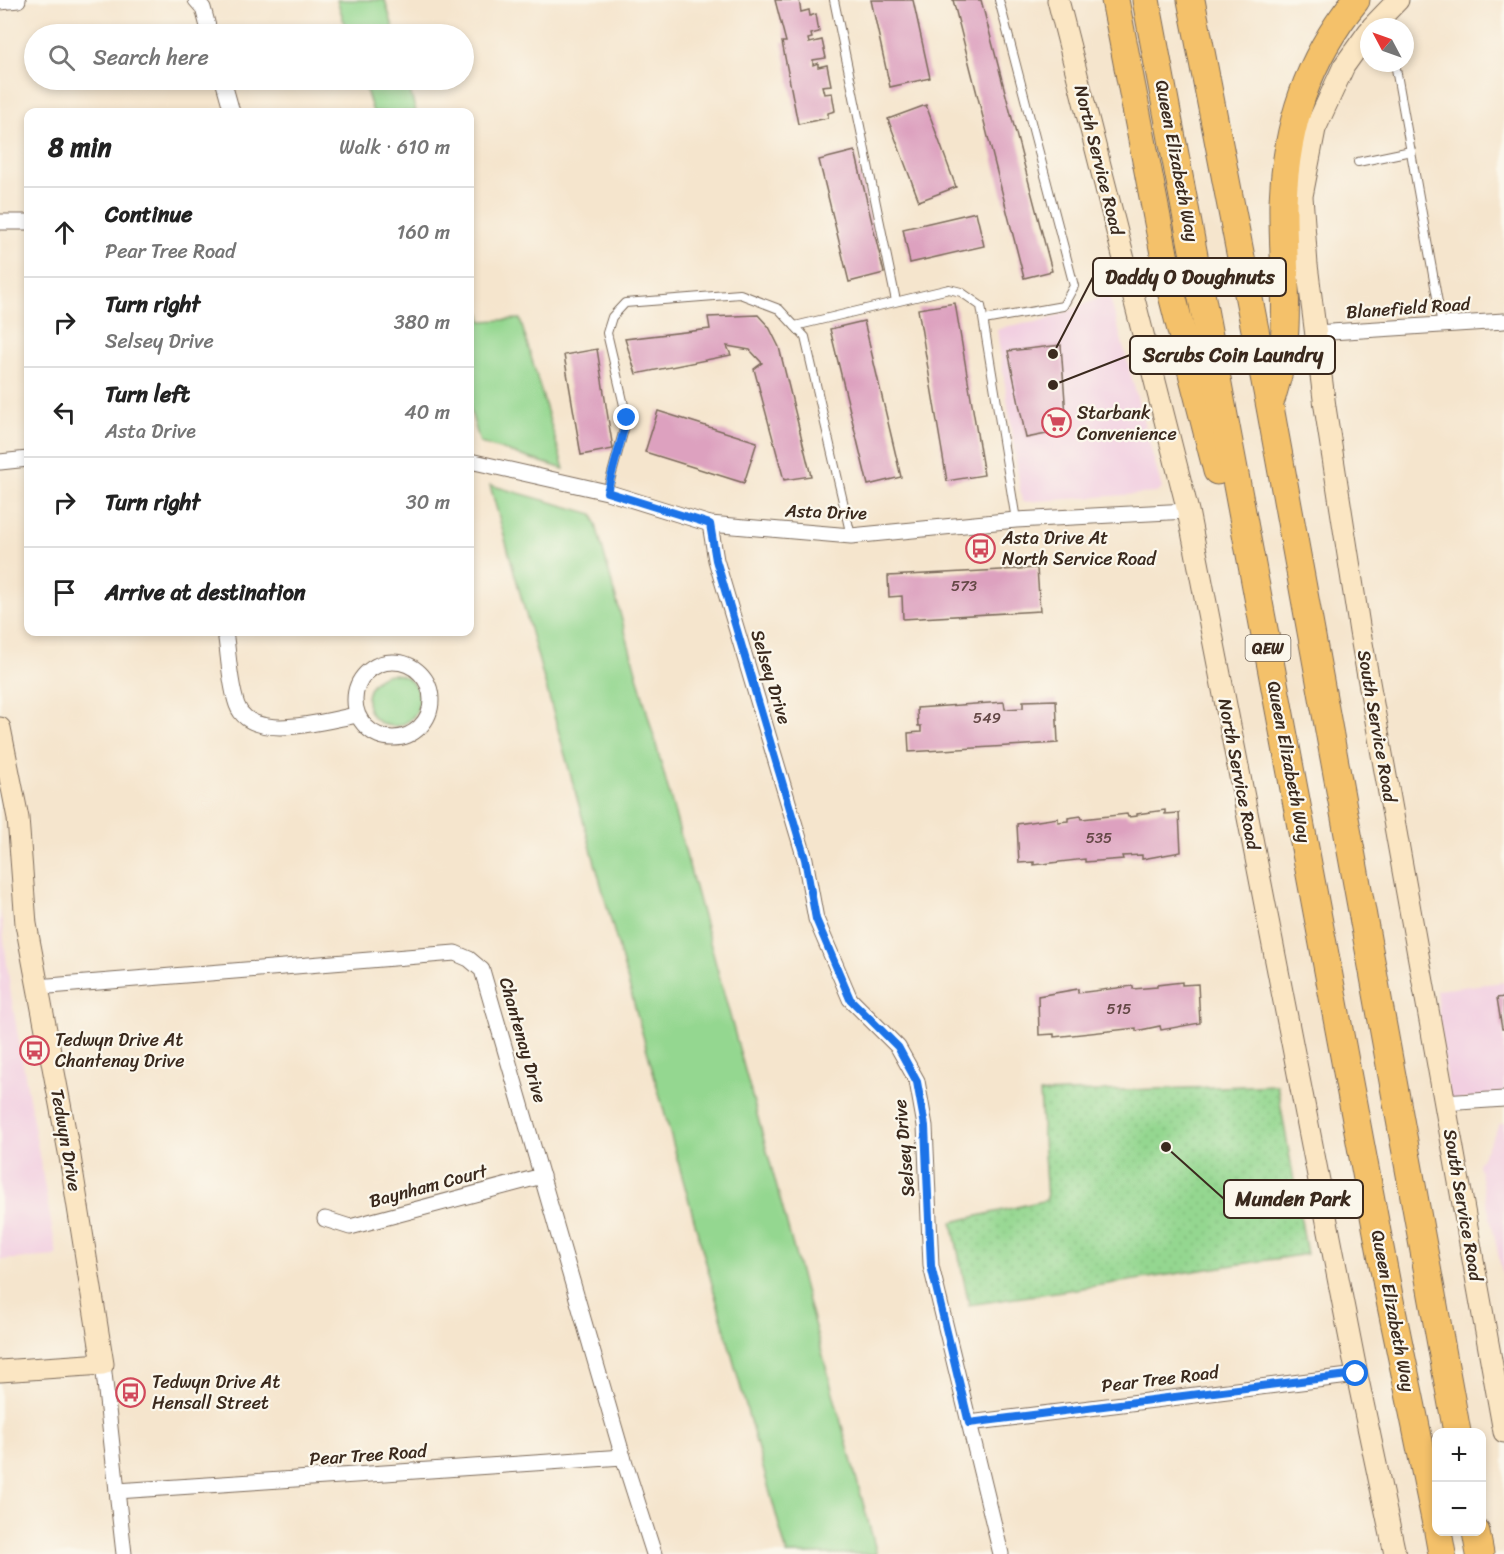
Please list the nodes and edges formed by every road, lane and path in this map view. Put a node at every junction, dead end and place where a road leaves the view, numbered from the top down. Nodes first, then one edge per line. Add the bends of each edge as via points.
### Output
1 (18, 0) edge
2 (196, 0) edge
3 (834, 0) edge
4 (999, 0) edge
5 (1058, 0) edge
6 (1098, 0) edge
7 (1115, 0) edge
8 (1146, 0) edge
9 (1191, 0) edge
10 (1356, 0) edge
11 (1398, 0) edge
12 (0, 2) edge
13 (1381, 18) edge
14 (207, 24) edge
15 (1360, 44) edge
16 (1397, 72) edge
17 (226, 90) edge
18 (231, 108) edge
19 (1140, 130) junction
20 (1411, 151) junction
21 (1358, 162) dead end
22 (0, 222) edge
23 (24, 222) edge
24 (896, 301) junction
25 (984, 320) junction
26 (1504, 321) edge
27 (1442, 325) junction
28 (795, 326) junction
29 (1315, 333) junction
30 (1270, 407) junction
31 (24, 459) edge
32 (0, 462) edge
33 (474, 462) edge
34 (607, 492) junction
35 (1188, 511) junction
36 (1016, 520) junction
37 (710, 524) junction
38 (851, 536) junction
39 (226, 636) edge
40 (1270, 660) junction
41 (357, 715) junction
42 (0, 728) edge
43 (38, 987) junction
44 (1504, 1099) edge
45 (1444, 1103) junction
46 (542, 1176) junction
47 (325, 1219) dead end
48 (1496, 1340) edge
49 (103, 1364) junction
50 (0, 1371) edge
51 (1356, 1374) junction
52 (969, 1423) junction
53 (1456, 1428) edge
54 (1504, 1432) edge
55 (623, 1457) junction
56 (117, 1491) junction
57 (1432, 1500) edge
58 (1439, 1536) edge
59 (1477, 1536) edge
60 (124, 1554) edge
61 (654, 1554) edge
62 (1001, 1554) edge
63 (1395, 1554) edge
64 (1442, 1554) edge
65 (1480, 1554) edge

1 - 12 street
2 - 14 street
3 - 24 lane
4 - 25 lane via 1074,286 1063,306
5 - 35 street, North Service Road
6 - 19 highway
7 - 19 highway
8 - 40 highway, Queen Elizabeth Way / QEW
9 - 30 highway, QEW
10 - 30 highway via 1332,29 1308,76 1289,140 1283,200 1283,352
11 - 13 street
15 - 29 street, South Service Road via 1328,96 1307,162 1302,196
16 - 20 lane
17 - 18 street
19 - 40 highway via 1172,295 1230,524
20 - 21 lane
20 - 27 lane
22 - 23 street
24 - 25 lane via 949,289 981,306
24 - 28 lane
25 - 36 lane
26 - 27 street, Blanefield Road
27 - 29 street, Blanefield Road
28 - 34 lane via 779,309 740,294 625,303 612,317 607,333 627,418
28 - 38 lane via 805,337
29 - 45 street, South Service Road via 1360,632
30 - 53 highway, QEW
31 - 32 street
33 - 34 street, Asta Drive
34 - 37 street, Asta Drive
35 - 36 street, Asta Drive
35 - 51 street, North Service Road
36 - 38 street, Asta Drive
37 - 38 street, Asta Drive
37 - 52 street, Selsey Drive via 716,560 805,859 816,919 850,999 898,1047 917,1082 925,1126 931,1266
39 - 41 street via 238,708 250,720 272,729
40 - 57 highway, Queen Elizabeth Way / QEW via 1389,1296
41 - 41 street via 364,726 381,736 401,738 423,724 429,712 429,686 413,668 390,662 378,665 368,671 356,691
42 - 43 street, Tedwyn Drive via 18,818 27,924
43 - 46 street, Chantenay Drive via 455,953 482,970
43 - 49 street, Tedwyn Drive
44 - 45 street
45 - 48 street, South Service Road
46 - 47 street, Baynham Court via 350,1227
46 - 55 street, Chantenay Drive
48 - 54 street, South Service Road
49 - 50 street
49 - 56 street, Tedwyn Drive
51 - 52 street, Pear Tree Road
51 - 63 street, North Service Road
52 - 62 street, Selsey Drive
55 - 56 street, Pear Tree Road
55 - 61 street, Chantenay Drive
56 - 60 street, Tedwyn Drive
58 - 64 highway
59 - 65 highway

